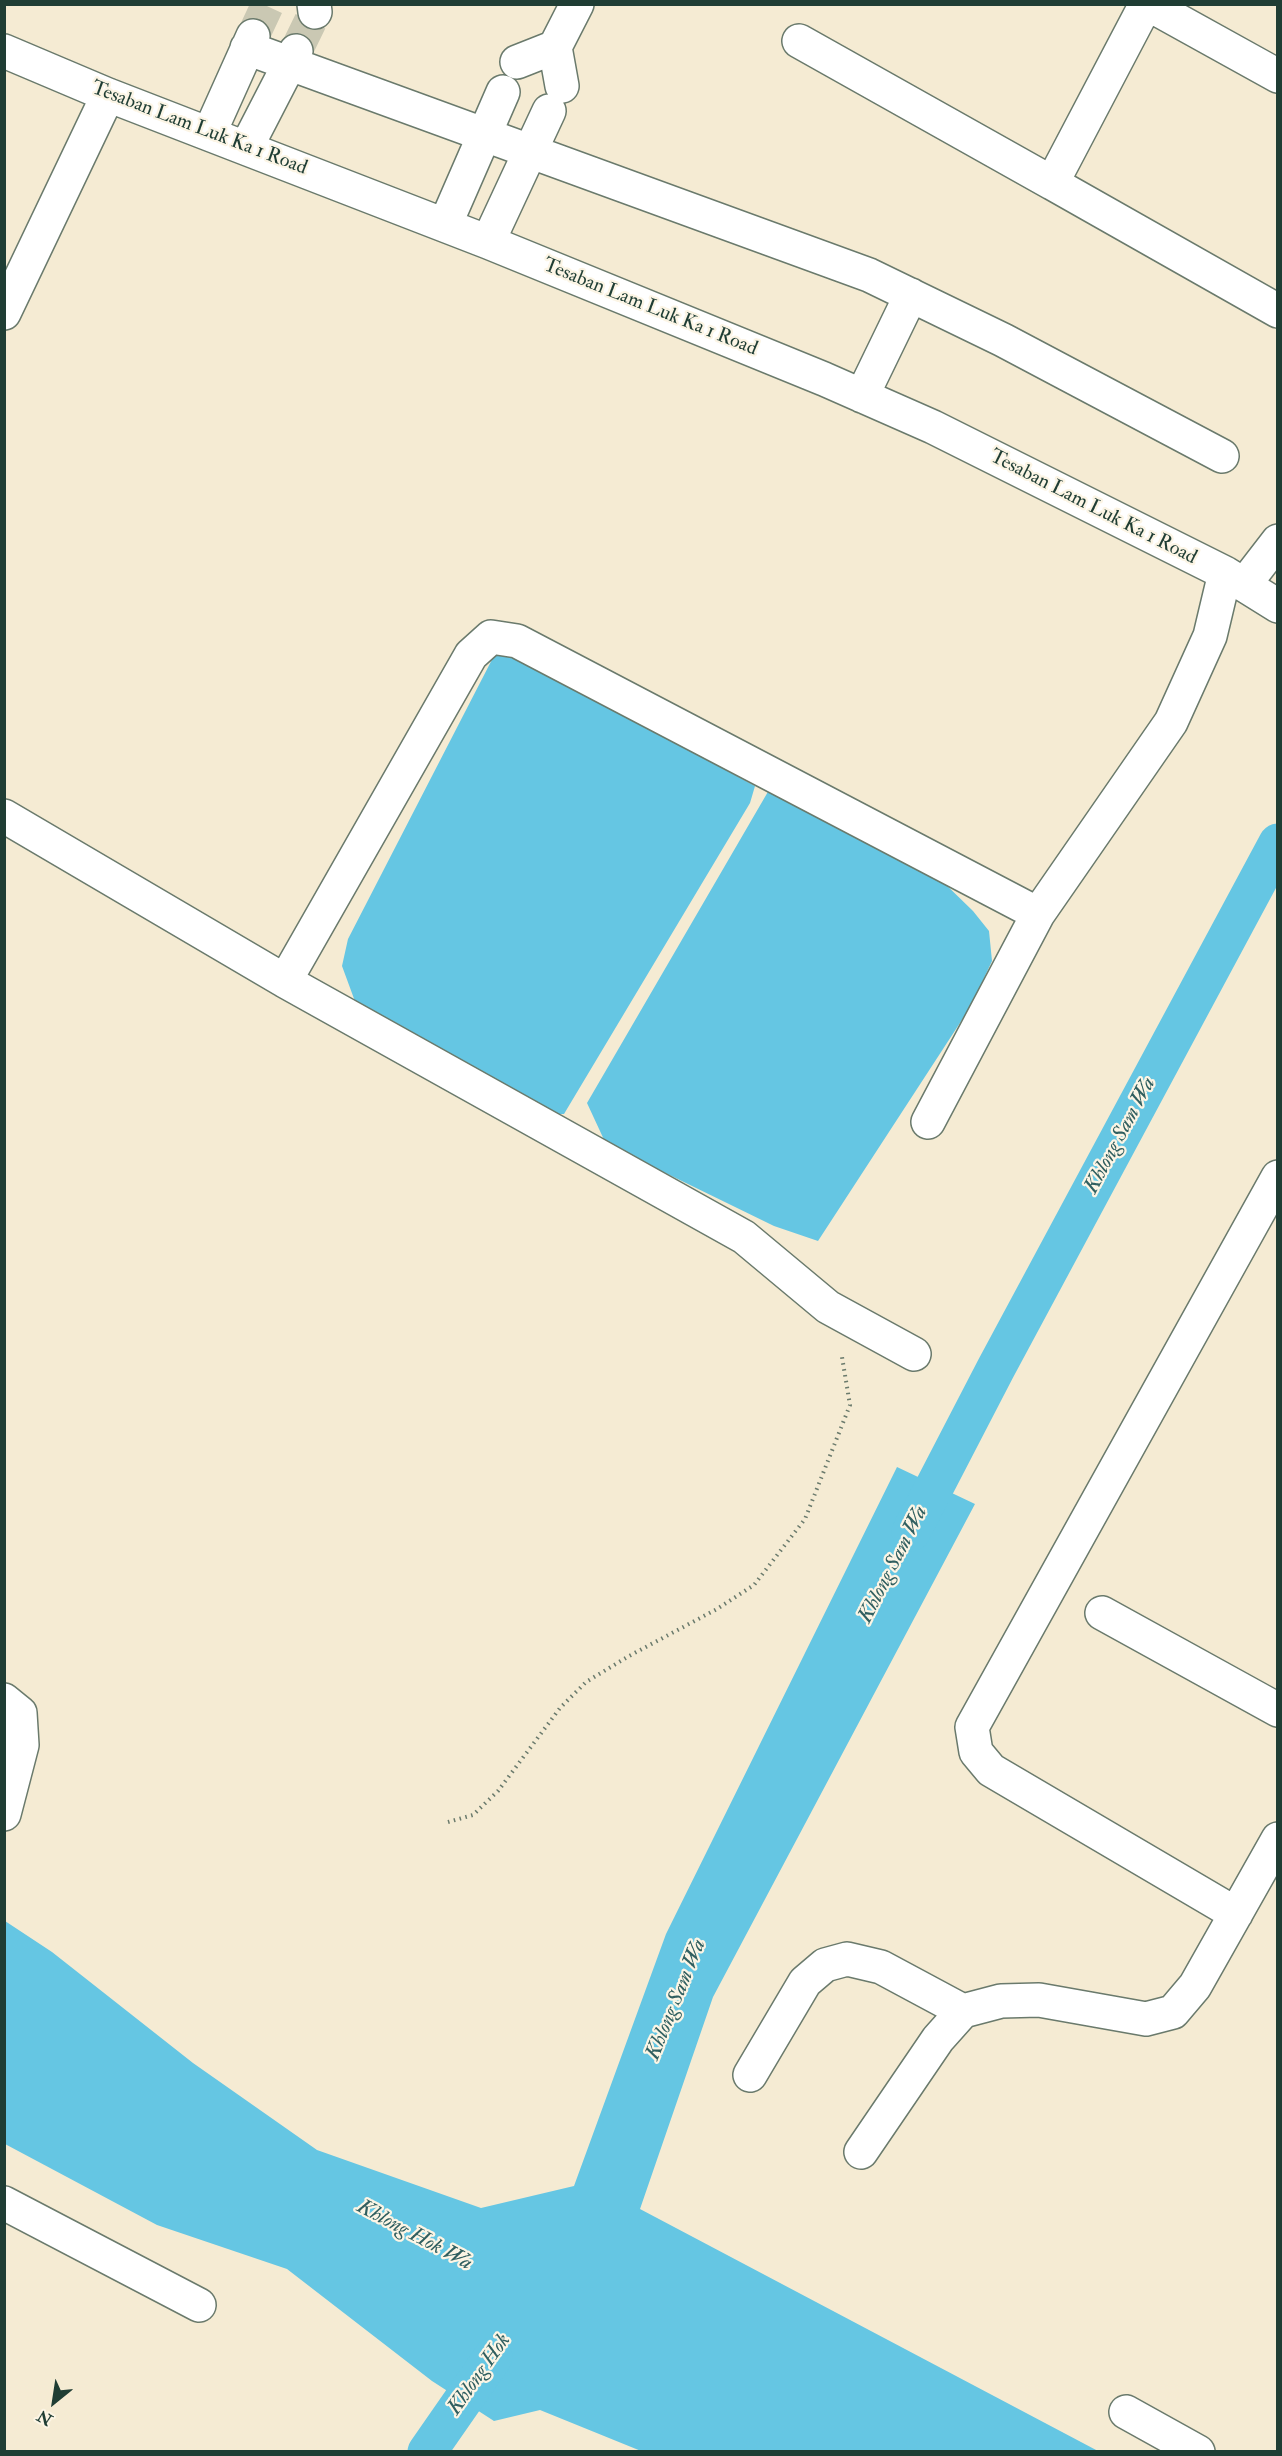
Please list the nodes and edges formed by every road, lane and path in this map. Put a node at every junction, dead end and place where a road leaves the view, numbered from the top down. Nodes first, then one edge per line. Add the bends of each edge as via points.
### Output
1 (577, 4) edge
2 (1147, 4) edge
3 (799, 41) dead end
4 (555, 47) junction
5 (4, 51) edge
6 (293, 58) junction
7 (517, 62) dead end
8 (1278, 76) edge
9 (503, 92) dead end
10 (108, 95) junction
11 (209, 134) junction
12 (483, 135) junction
13 (246, 148) junction
14 (530, 152) junction
15 (1052, 183) junction
16 (445, 225) junction
17 (488, 242) junction
18 (910, 295) junction
19 (1278, 311) edge
20 (4, 313) edge
21 (862, 396) junction
22 (1222, 456) dead end
23 (1278, 541) edge
24 (1234, 579) junction
25 (1278, 606) edge
26 (4, 816) edge
27 (1038, 914) junction
28 (285, 981) junction
29 (928, 1122) dead end
30 (1278, 1177) edge
31 (828, 1307) junction
32 (914, 1354) dead end
33 (1101, 1614) dead end
34 (4, 1700) edge
35 (1278, 1710) edge
36 (4, 1814) edge
37 (448, 1822) dead end
38 (1278, 1839) edge
39 (1236, 1914) junction
40 (963, 2011) junction
41 (750, 2075) dead end
42 (861, 2152) dead end
43 (4, 2203) edge
44 (200, 2305) dead end
45 (1126, 2412) dead end
46 (1198, 2451) edge

1 - 4 street
2 - 8 street
2 - 15 street
3 - 15 street
4 - 7 street
4 - 14 street via 556,99
5 - 10 street, Tesaban Lam Luk Ka 1 Road
6 - 11 street via 250,42
6 - 12 street
6 - 13 street
9 - 12 street
10 - 11 street, Tesaban Lam Luk Ka 1 Road
10 - 20 street
11 - 13 street, Tesaban Lam Luk Ka 1 Road
12 - 14 street
12 - 16 street
13 - 16 street, Tesaban Lam Luk Ka 1 Road
14 - 17 street
14 - 18 street via 869,275
15 - 19 street
16 - 17 street, Tesaban Lam Luk Ka 1 Road
17 - 21 street, Tesaban Lam Luk Ka 1 Road
18 - 21 street
18 - 22 street
21 - 24 street, Tesaban Lam Luk Ka 1 Road via 933,427
23 - 24 street
24 - 25 street, Tesaban Lam Luk Ka 1 Road
24 - 27 street via 1171,722
26 - 28 street
27 - 28 street via 517,641 491,638 471,656
27 - 29 street
28 - 31 street via 744,1237
30 - 39 street via 972,1727 976,1752 991,1770
31 - 32 street
31 - 37 path via 846,1370 850,1405 806,1519 754,1585 586,1682 560,1708 498,1791 473,1815
33 - 35 street
34 - 36 street via 20,1713 22,1745
38 - 39 street
39 - 40 street via 1195,1986 1173,2012 1146,2019 1039,2001 1001,2001
40 - 41 street via 881,1967 847,1959 825,1965 805,1982
40 - 42 street via 938,2040
43 - 44 street
45 - 46 street

